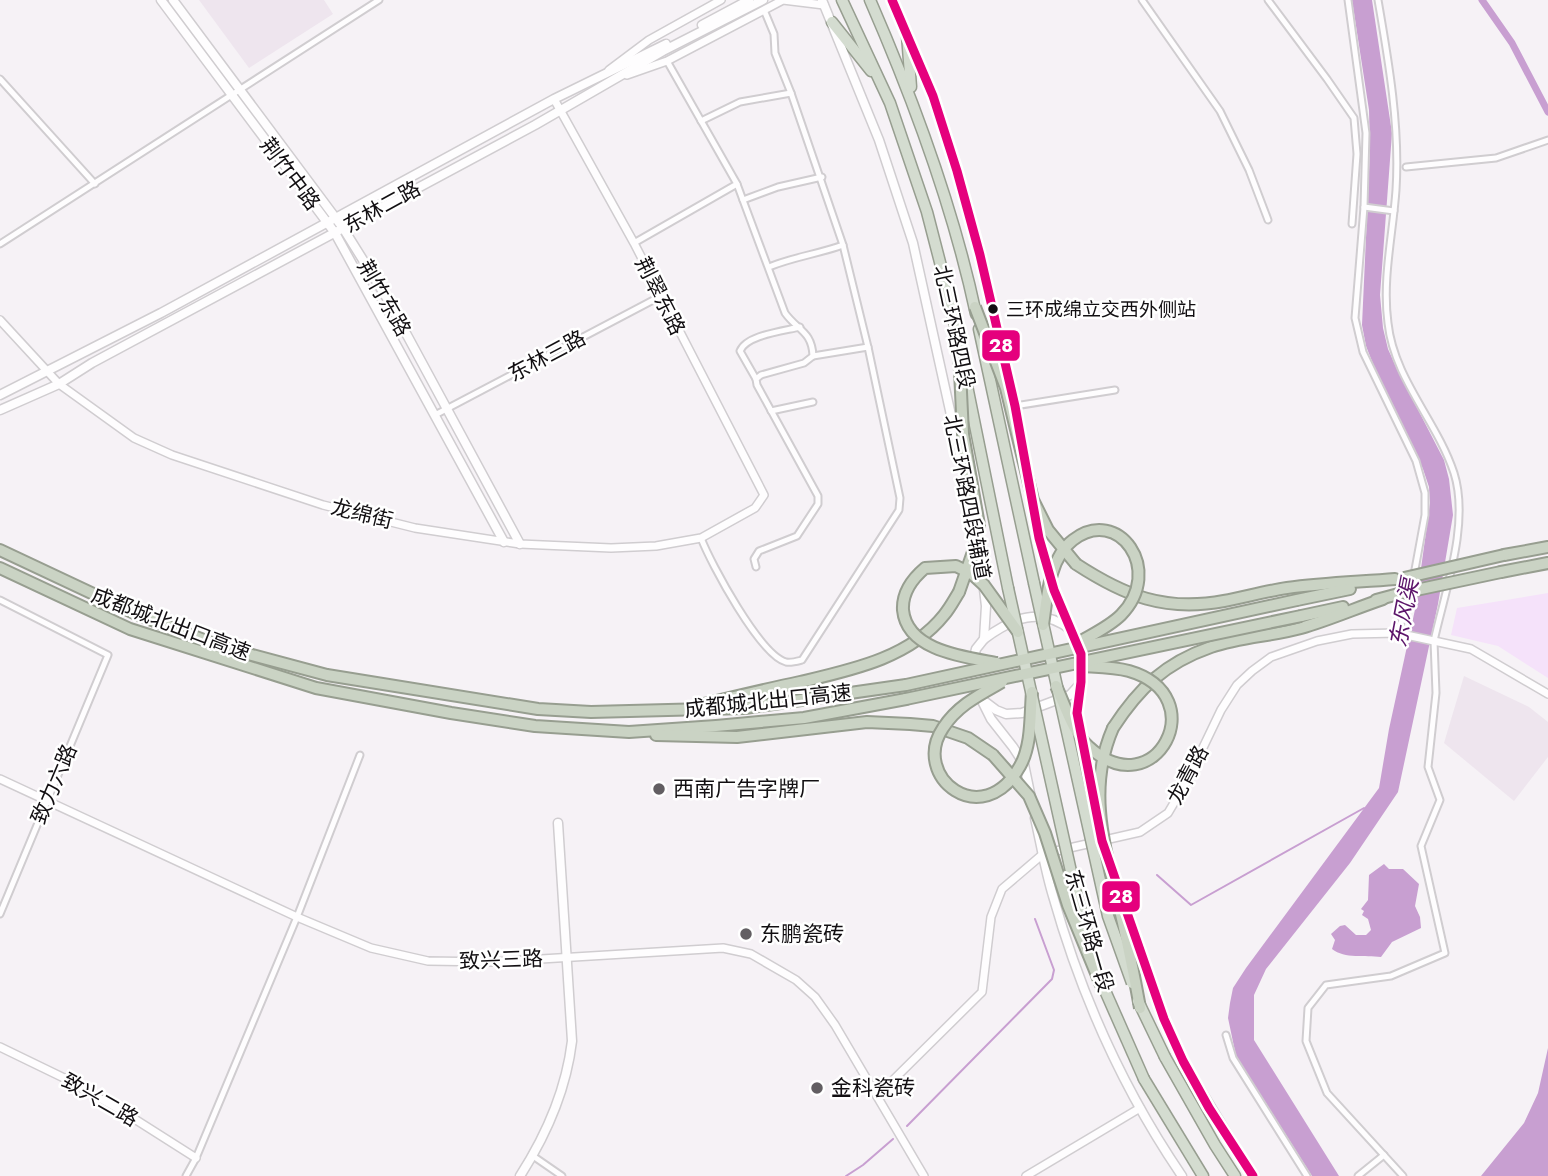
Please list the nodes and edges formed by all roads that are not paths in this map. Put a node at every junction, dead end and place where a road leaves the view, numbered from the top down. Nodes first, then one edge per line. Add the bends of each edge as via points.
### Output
1 (161, 0) edge
2 (173, 0) edge
3 (379, 0) edge
4 (721, 0) edge
5 (749, 0) edge
6 (763, 0) edge
7 (783, 0) edge
8 (842, 0) edge
9 (870, 0) edge
10 (891, 0) edge
11 (1142, 0) edge
12 (1268, 0) edge
13 (1348, 0) edge
14 (1378, 0) edge
15 (823, 3) edge
16 (764, 10) junction
17 (832, 22) junction
18 (707, 25) junction
19 (907, 35) junction
20 (667, 61) junction
21 (604, 73) junction
22 (0, 79) edge
23 (613, 80) junction
24 (882, 86) junction
25 (236, 92) junction
26 (792, 93) junction
27 (554, 99) junction
28 (560, 110) junction
29 (701, 121) junction
30 (922, 132) junction
31 (1548, 140) edge
32 (1406, 167) dead end
33 (822, 177) junction
34 (95, 184) junction
35 (737, 184) junction
36 (743, 200) junction
37 (1364, 207) junction
38 (1394, 211) junction
39 (336, 218) junction
40 (1268, 220) dead end
41 (327, 223) junction
42 (1352, 224) dead end
43 (343, 228) junction
44 (334, 233) junction
45 (634, 243) junction
46 (0, 244) edge
47 (843, 245) junction
48 (769, 267) junction
49 (659, 297) junction
50 (975, 307) junction
51 (0, 320) edge
52 (800, 327) junction
53 (868, 347) junction
54 (959, 350) junction
55 (813, 356) junction
56 (47, 373) junction
57 (756, 379) junction
58 (59, 384) junction
59 (1115, 390) dead end
60 (0, 395) edge
61 (813, 402) dead end
62 (1015, 406) junction
63 (446, 409) junction
64 (0, 410) edge
65 (771, 411) junction
66 (435, 415) junction
67 (764, 495) joint
68 (701, 538) junction
69 (504, 542) junction
70 (520, 544) junction
71 (1548, 547) edge
72 (0, 550) edge
73 (1548, 563) edge
74 (756, 567) dead end
75 (0, 568) edge
76 (1400, 579) junction
77 (1383, 599) junction
78 (0, 600) edge
79 (1043, 625) junction
80 (1018, 632) junction
81 (1073, 632) junction
82 (1397, 633) junction
83 (984, 639) junction
84 (1434, 641) junction
85 (1064, 650) junction
86 (1051, 663) joint
87 (1003, 664) junction
88 (1067, 665) junction
89 (1026, 667) joint
90 (1010, 677) junction
91 (1081, 682) junction
92 (1056, 686) junction
93 (1032, 692) junction
94 (1548, 694) edge
95 (981, 699) junction
96 (675, 711) junction
97 (629, 732) junction
98 (360, 755) dead end
99 (0, 779) edge
100 (46, 801) junction
101 (558, 823) dead end
102 (1102, 841) junction
103 (1043, 855) junction
104 (0, 914) edge
105 (297, 918) junction
106 (567, 957) junction
107 (1101, 985) junction
108 (1140, 1007) junction
109 (1226, 1035) dead end
110 (0, 1047) edge
111 (877, 1096) junction
112 (1140, 1108) junction
113 (1384, 1155) junction
114 (533, 1156) junction
115 (197, 1158) junction
116 (186, 1176) edge
117 (520, 1176) edge
118 (562, 1176) edge
119 (924, 1176) edge
120 (1026, 1176) edge
121 (1182, 1176) edge
122 (1203, 1176) edge
123 (1237, 1176) edge
124 (1253, 1176) edge
125 (1307, 1176) edge
126 (1358, 1176) edge
127 (1403, 1176) edge

1 - 25 main road, 荆竹中路
2 - 25 main road, 荆竹东路
3 - 25 street
4 - 21 street via 649,40
5 - 18 main road, 东林二路
6 - 18 main road, 东林二路
7 - 15 street
7 - 16 street
8 - 24 highway, 北三环路四段
9 - 30 highway, 北三环路四段
10 - 19 main road
11 - 40 street via 1220,111
12 - 42 street via 1354,118 1357,155
13 - 37 street via 1366,133
14 - 38 street via 1395,114
15 - 17 main road, 北三环路四段辅道
16 - 20 street
16 - 26 street
17 - 24 highway
17 - 83 main road, 北三环路四段辅道 via 879,140 912,243 978,540 986,606
18 - 21 main road, 东林二路
18 - 23 main road, 东林二路
19 - 30 highway via 910,80
19 - 62 main road via 957,171
20 - 23 street
20 - 29 street
21 - 27 main road, 东林二路
22 - 34 street
23 - 28 main road, 东林二路
24 - 54 highway, 北三环路四段 via 927,212
25 - 34 street
25 - 39 main road, 荆竹东路
25 - 41 main road, 荆竹中路
26 - 29 street via 740,102
26 - 33 street
27 - 28 street, 荆翠东路
27 - 39 main road, 东林二路
28 - 43 main road, 东林二路
28 - 45 street, 荆翠东路
29 - 35 street
30 - 50 highway, 北三环路四段
31 - 32 street via 1496,158
33 - 36 street
33 - 47 street
34 - 46 street
35 - 36 street
35 - 45 street
36 - 48 street
37 - 38 street
37 - 82 street via 1358,332 1363,352 1416,461 1425,493 1409,603
38 - 84 street via 1387,293 1393,350 1448,458 1459,497 1459,524
39 - 41 main road, 东林二路
39 - 43 main road, 荆竹东路
41 - 44 main road, 荆竹中路
41 - 56 main road, 东林二路
43 - 44 main road, 东林二路
43 - 63 main road, 荆竹东路 via 388,300
44 - 58 main road, 东林二路
44 - 66 main road, 荆竹中路
45 - 49 street, 荆翠东路
47 - 48 street
47 - 53 street
48 - 52 street via 785,313
49 - 63 street, 东林三路
49 - 67 street, 荆翠东路
50 - 76 highway, bridge via 1006,388 1032,499 1048,530 1076,564 1107,585 1124,593 1190,606 1286,588
50 - 79 highway, 北三环路四段, bridge
51 - 56 street, 龙绵街
52 - 55 street via 807,333
52 - 57 street via 743,345 740,351
53 - 55 street
53 - 68 street via 899,510 802,660 787,663 770,652
54 - 80 highway, 北三环路四段, bridge
54 - 96 highway, bridge via 963,433 979,525 963,585 944,615 903,648 876,662
55 - 57 street
56 - 58 street, 龙绵街
56 - 60 main road, 东林二路
57 - 65 street
58 - 64 main road, 东林二路
58 - 69 street, 龙绵街 via 134,438 172,455 323,505 415,528
59 - 62 street
61 - 65 street
62 - 81 main road via 1039,538 1054,590
63 - 66 street, 东林三路
63 - 70 main road, 荆竹东路
65 - 74 street via 818,496 818,504 797,536 758,551
66 - 69 main road, 荆竹中路
67 - 68 street, 龙绵街 via 755,508
68 - 70 street, 龙绵街 via 611,548
69 - 70 street, 龙绵街
71 - 76 highway, 成都城北出口高速, bridge
72 - 96 highway, 成都城北出口高速 via 136,614 222,647 327,675 538,709
73 - 77 highway, 成都城北出口高速, bridge
75 - 97 highway, 成都城北出口高速 via 130,629 316,688 535,726
76 - 85 highway, 成都城北出口高速, bridge
77 - 88 highway, 成都城北出口高速, bridge
77 - 108 highway, bridge via 1302,628 1212,647 1175,663 1149,681 1114,728 1099,773 1099,810
78 - 100 street, 致力六路 via 108,655
79 - 85 highway, bridge via 1048,586 1072,541 1103,531 1121,536 1138,560 1138,586 1121,615
79 - 86 highway, 北三环路四段, bridge
80 - 87 highway, bridge via 984,585 956,566 925,568 908,586 904,617 925,642
80 - 89 highway, 北三环路四段, bridge
81 - 83 main road via 1054,618 1033,616 1004,625
81 - 91 main road via 1081,654
82 - 84 street, 龙青路
82 - 102 street, 龙青路 via 1317,641 1261,664 1237,685 1221,710 1168,813 1140,832
83 - 95 main road, 北三环路四段辅道 via 973,662
84 - 94 street, 龙青路 via 1471,649
84 - 113 street via 1436,693 1428,767 1440,800 1421,846 1445,953 1391,976 1326,985 1308,1008 1306,1041 1327,1093
85 - 87 highway, 成都城北出口高速, bridge
86 - 92 highway, 东三环路一段, bridge
87 - 96 highway, 成都城北出口高速, bridge via 906,685 745,708
88 - 90 highway, 成都城北出口高速, bridge
88 - 92 highway, bridge via 1130,672 1158,688 1173,715 1167,744 1145,763 1131,765 1100,756 1086,745
89 - 93 highway, 东三环路一段, bridge
90 - 93 highway, bridge via 960,708 941,730 935,760 948,786 974,797 1000,791 1006,785 1021,764 1028,741
90 - 97 highway, 成都城北出口高速, bridge via 804,718
91 - 95 main road via 1070,695 1022,713 1006,715
91 - 102 main road via 1077,713
92 - 108 highway, 东三环路一段, bridge via 1108,916
93 - 107 highway, 东三环路一段, bridge
95 - 103 main road via 1024,764
97 - 107 highway, bridge via 737,737 867,722 933,726 968,738 993,755 1029,796
98 - 105 street
99 - 100 street, 致兴三路
100 - 104 street, 致力六路
100 - 105 street, 致兴三路
101 - 106 main road
102 - 103 street, 龙青路
102 - 124 main road via 1164,1019 1209,1108
103 - 111 street, 龙青路 via 1002,889 991,917 982,992
103 - 112 main road via 1089,1000
105 - 106 street, 致兴三路 via 371,948 428,961
105 - 115 street
106 - 111 street, 致兴三路 via 723,948 751,954 796,980 815,997
106 - 114 main road via 572,1041 568,1072 558,1106
107 - 122 highway, 东三环路一段, bridge via 1144,1079
108 - 123 highway, 东三环路一段, bridge via 1215,1145
109 - 125 street via 1233,1058
110 - 115 street, 致兴二路 via 110,1104
111 - 119 street, 致兴三路
112 - 120 street
112 - 121 main road
113 - 126 street
113 - 127 street
114 - 117 main road
114 - 118 street
115 - 116 street

